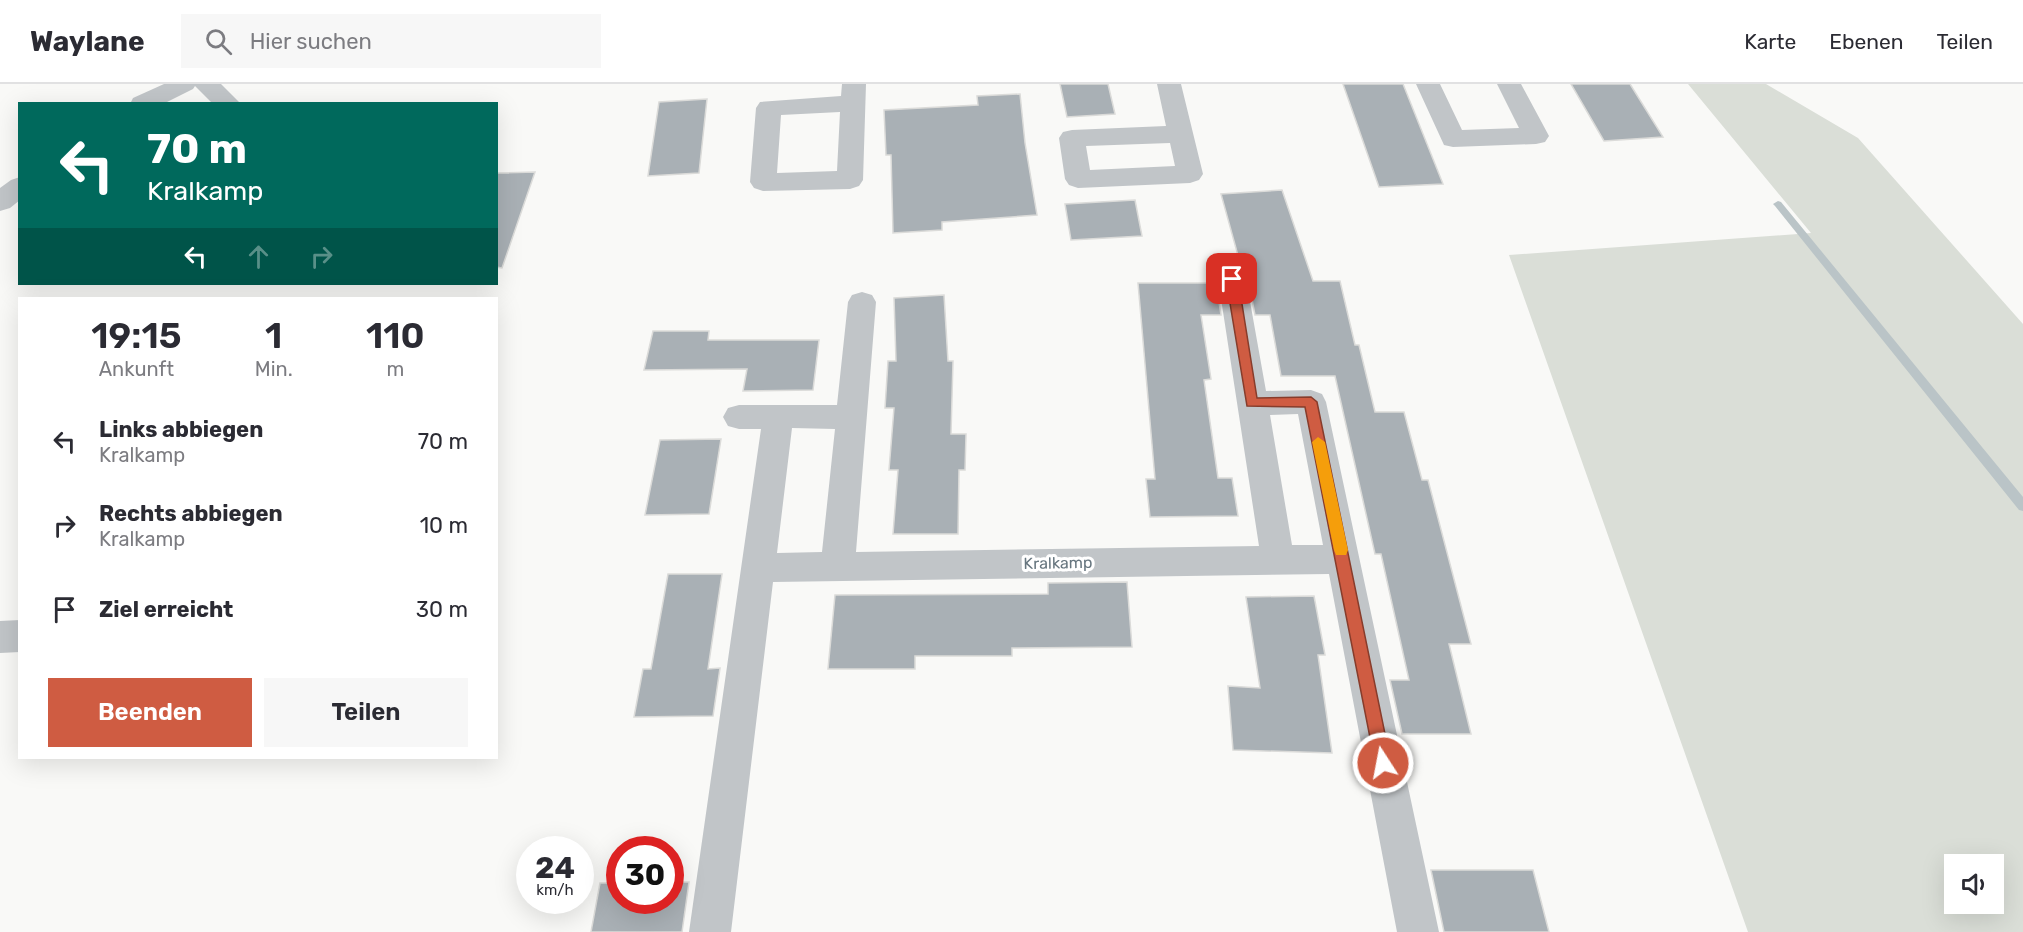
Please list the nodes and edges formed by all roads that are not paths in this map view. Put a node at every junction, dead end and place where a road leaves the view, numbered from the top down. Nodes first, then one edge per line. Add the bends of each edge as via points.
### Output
1 (184, 84) edge
2 (206, 84) edge
3 (1169, 84) edge
4 (1428, 84) edge
5 (1509, 84) edge
6 (146, 102) edge
7 (227, 102) edge
8 (1181, 134) dead end
9 (18, 188) edge
10 (0, 202) edge
11 (1232, 279) dead end
12 (862, 302) dead end
13 (1252, 403) junction
14 (778, 416) junction
15 (739, 417) dead end
16 (851, 417) junction
17 (1342, 559) junction
18 (1278, 560) junction
19 (838, 567) junction
20 (759, 568) junction
21 (18, 636) edge
22 (0, 637) edge
23 (710, 932) edge
24 (1418, 932) edge

1 - 6 street
2 - 7 street
3 - 8 street
4 - 5 street via 1453,139 1536,136
9 - 10 street
11 - 13 street
12 - 16 street
13 - 17 street via 1311,402
13 - 18 street
14 - 15 street
14 - 16 street
14 - 20 street
16 - 19 street
17 - 18 street, Kralkamp
17 - 24 street
18 - 19 street, Kralkamp
19 - 20 street, Kralkamp
20 - 23 street
21 - 22 street

